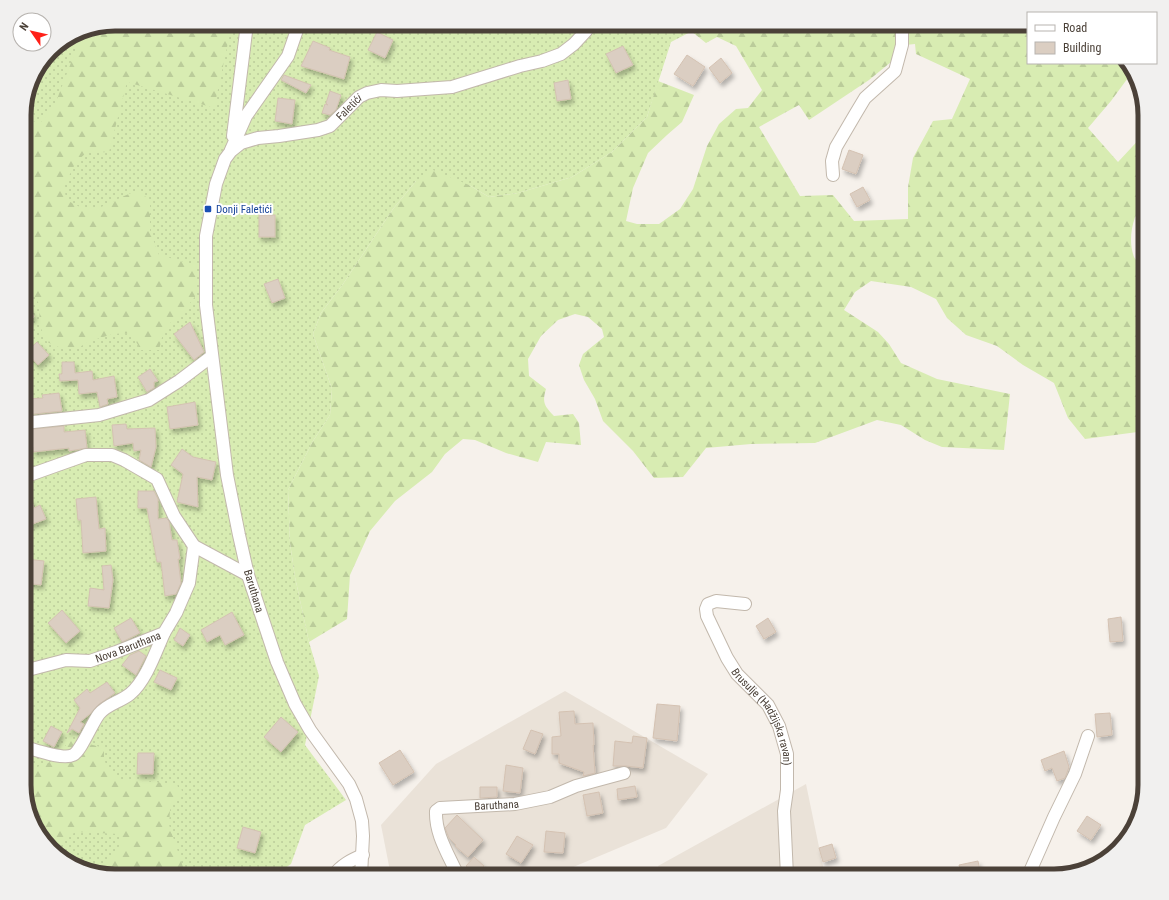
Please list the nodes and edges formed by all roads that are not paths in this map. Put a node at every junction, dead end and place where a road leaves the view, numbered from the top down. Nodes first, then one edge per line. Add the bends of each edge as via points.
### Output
1 (246, 31) edge
2 (297, 31) edge
3 (586, 31) edge
4 (902, 31) edge
5 (231, 151) junction
6 (833, 175) dead end
7 (212, 356) junction
8 (31, 422) edge
9 (31, 475) edge
10 (194, 546) junction
11 (248, 575) junction
12 (745, 604) dead end
13 (164, 632) junction
14 (31, 669) edge
15 (1088, 736) dead end
16 (31, 748) edge
17 (624, 773) dead end
18 (363, 855) junction
19 (338, 869) edge
20 (362, 869) edge
21 (455, 869) edge
22 (787, 869) edge
23 (1031, 869) edge

1 - 5 street
2 - 5 street via 288,56 246,116
3 - 5 street, Faletići via 561,54 542,61 452,87 367,92 330,126 258,138 241,143
4 - 6 street via 902,45 894,71 865,98 836,147 832,161
5 - 7 street, Baruthana via 225,159 216,184 206,236 206,305
7 - 8 street via 149,400 99,415
7 - 11 street, Baruthana via 228,475
9 - 10 street via 86,455 112,455 157,479 174,516
10 - 11 street
10 - 13 street, Nova Baruthana via 189,583 176,613
11 - 18 street, Baruthana via 294,704 356,799 362,821
12 - 22 street, Brusulje (Hadžijska ravan) via 716,601 708,604 707,616 737,674 768,705 779,726 787,754 784,811
13 - 14 street, Nova Baruthana via 90,661 66,660
13 - 16 street via 138,685 131,693 100,713 73,755 65,757
15 - 23 street via 1075,774
17 - 21 street, Baruthana via 576,786 550,797 515,804 440,808 436,811 435,820 438,834
18 - 19 street
18 - 20 street, Baruthana

